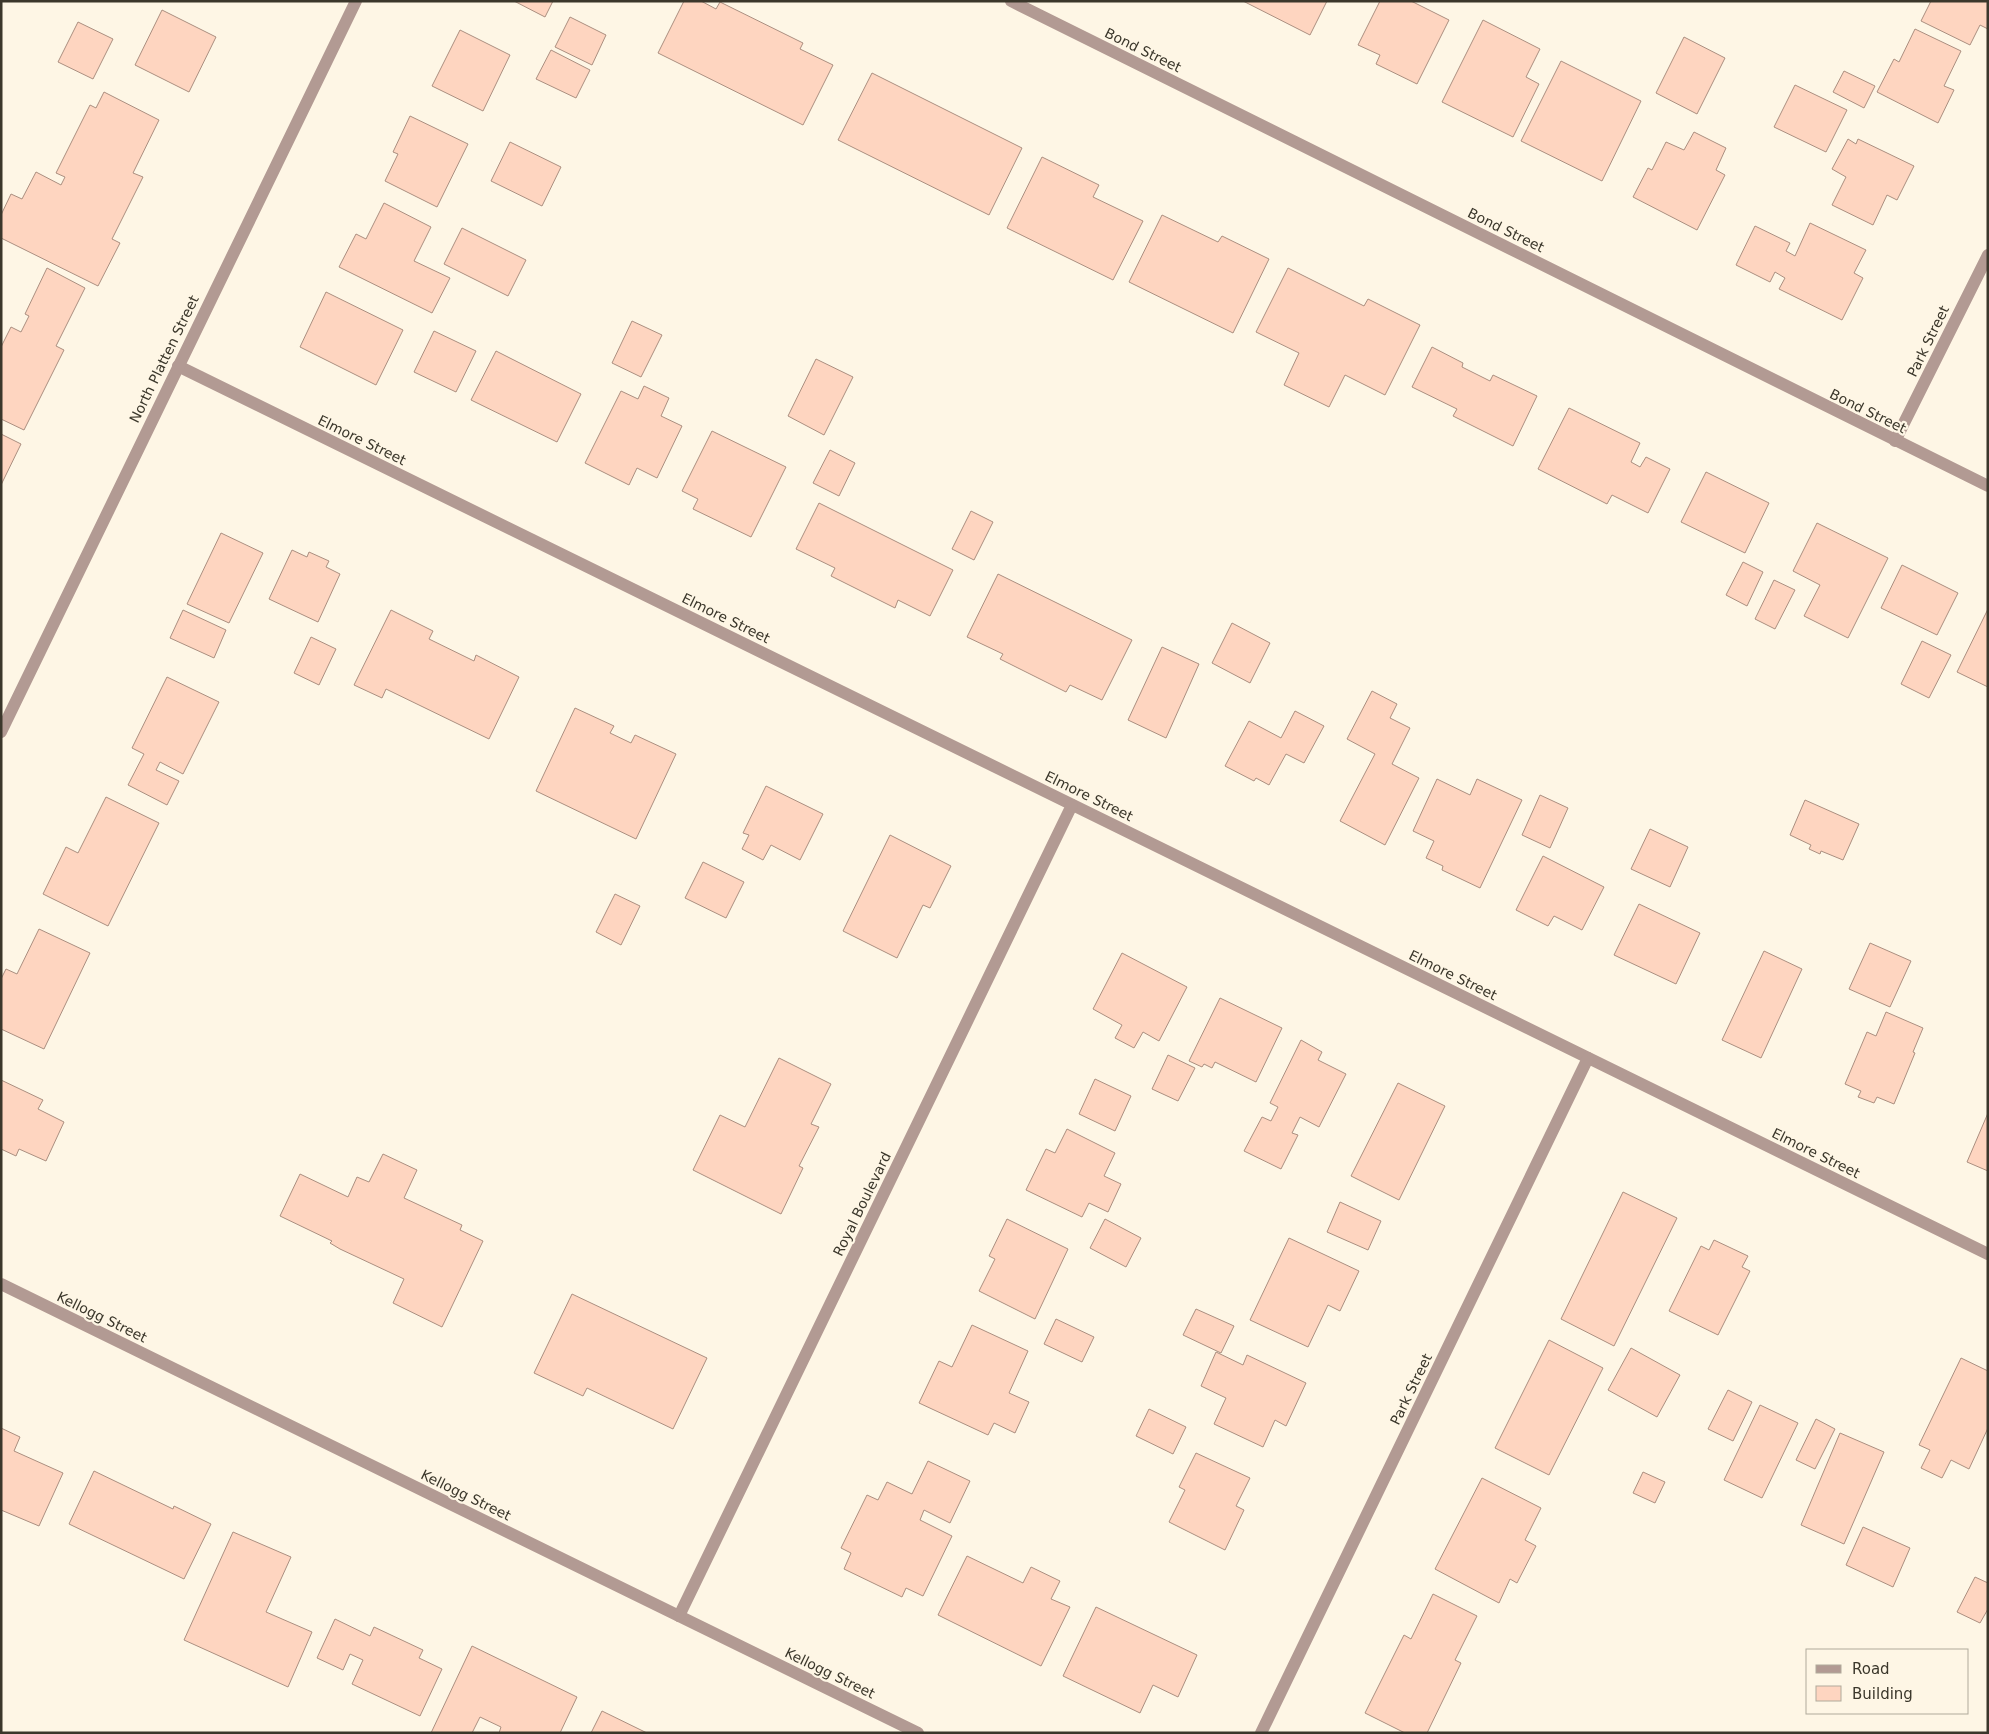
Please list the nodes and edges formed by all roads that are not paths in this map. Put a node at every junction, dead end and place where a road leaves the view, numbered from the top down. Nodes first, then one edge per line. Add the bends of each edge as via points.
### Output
1 (356, 1) edge
2 (1011, 1) edge
3 (1988, 255) edge
4 (178, 366) junction
5 (1896, 441) junction
6 (1988, 486) edge
7 (1, 732) edge
8 (1072, 805) junction
9 (1588, 1058) junction
10 (1988, 1254) edge
11 (1, 1284) edge
12 (679, 1616) junction
13 (918, 1733) edge
14 (1262, 1733) edge

1 - 4 street, North Platten Street
2 - 5 street, Bond Street
3 - 5 street, Park Street
4 - 7 street, North Platten Street
4 - 8 street, Elmore Street
5 - 6 street, Bond Street
8 - 9 street, Elmore Street
8 - 12 street, Royal Boulevard
9 - 10 street, Elmore Street
9 - 14 street, Park Street
11 - 12 street, Kellogg Street
12 - 13 street, Kellogg Street

